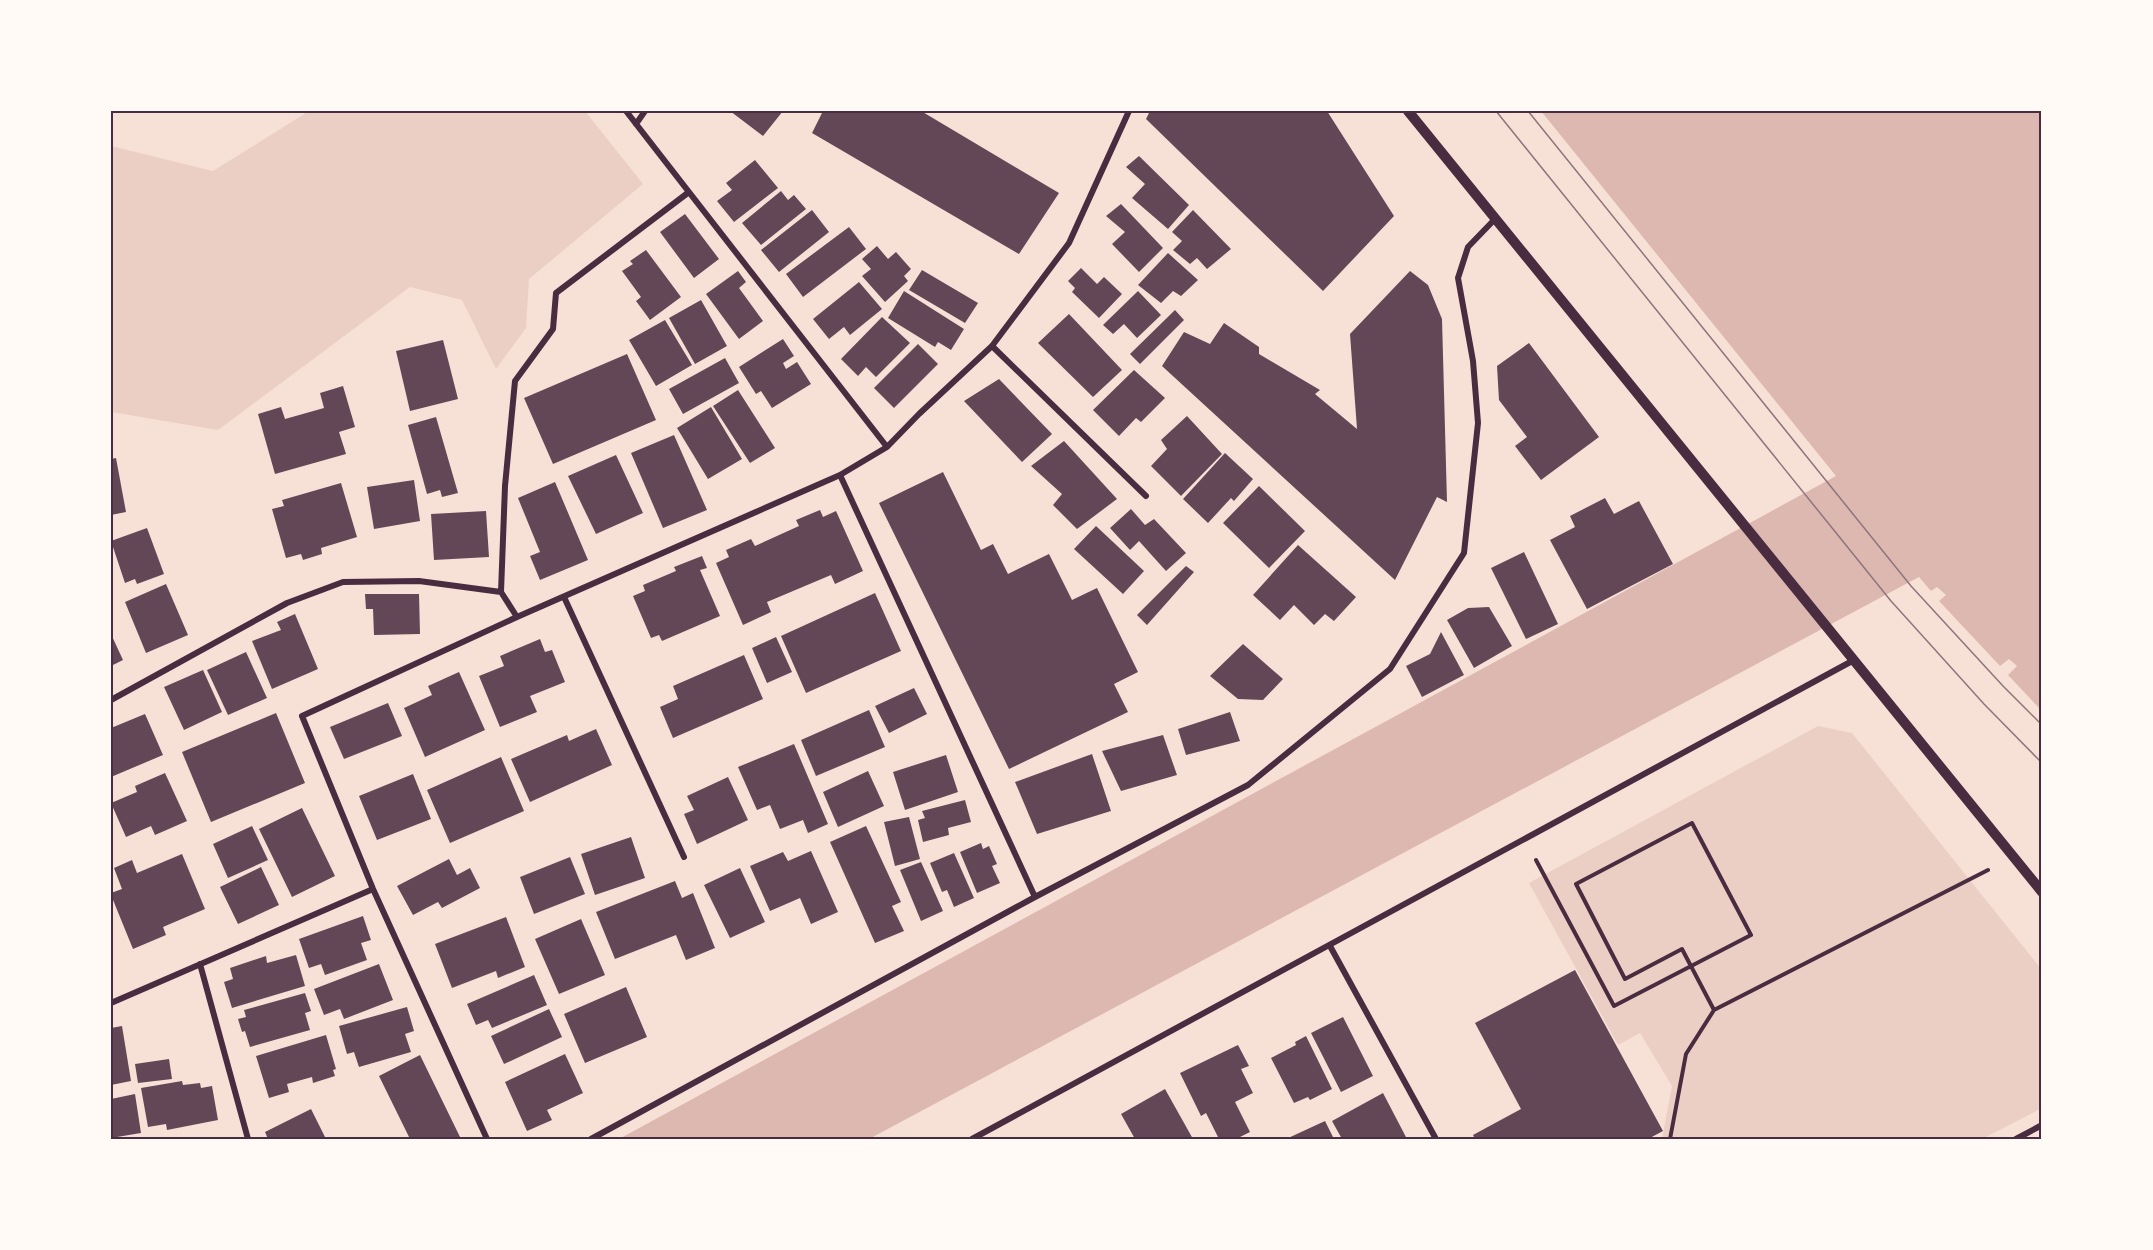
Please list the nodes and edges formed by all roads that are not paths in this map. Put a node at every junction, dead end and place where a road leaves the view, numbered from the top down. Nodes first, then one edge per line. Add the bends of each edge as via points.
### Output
1 (626, 111) edge
2 (645, 111) edge
3 (1129, 111) edge
4 (1408, 111) edge
5 (636, 124) junction
6 (689, 192) junction
7 (1496, 219) junction
8 (992, 346) junction
9 (887, 447) junction
10 (840, 475) junction
11 (1146, 496) dead end
12 (501, 592) junction
13 (564, 597) junction
14 (517, 617) junction
15 (1854, 660) junction
16 (111, 700) edge
17 (684, 857) dead end
18 (373, 889) junction
19 (2042, 892) edge
20 (1035, 897) junction
21 (1330, 946) junction
22 (200, 964) junction
23 (111, 1003) edge
24 (2042, 1125) edge
25 (248, 1139) edge
26 (487, 1139) edge
27 (591, 1139) edge
28 (972, 1139) edge
29 (1436, 1139) edge
30 (2016, 1139) edge

1 - 5 street
2 - 5 street
3 - 8 street via 1069,243
4 - 7 street
5 - 6 street
6 - 9 street
6 - 12 street via 556,293 553,328 515,381
7 - 15 street
7 - 20 street via 1468,247 1458,278 1473,361 1478,423 1464,553 1390,669 1248,785
8 - 9 street
8 - 11 street
9 - 10 street
10 - 13 street
10 - 20 street
12 - 14 street
12 - 16 street via 419,581 343,582 287,603
13 - 14 street
13 - 17 street
14 - 18 street via 302,716
15 - 19 street
15 - 21 street
18 - 22 street
18 - 26 street
20 - 27 street
21 - 28 street
21 - 29 street
22 - 23 street
22 - 25 street
24 - 30 street

